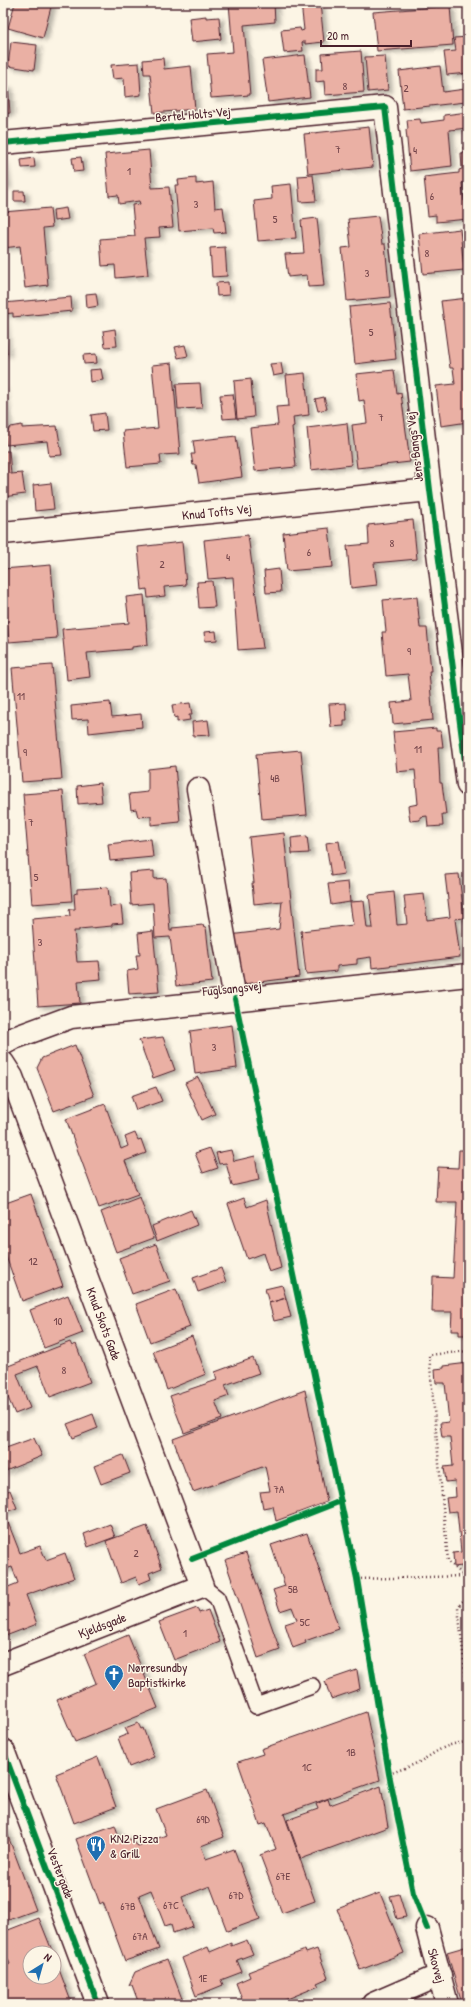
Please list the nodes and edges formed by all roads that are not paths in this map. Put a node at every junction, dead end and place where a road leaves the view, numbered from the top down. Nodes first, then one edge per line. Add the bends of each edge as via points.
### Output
1 (385, 107) joint
2 (3, 143) edge
3 (430, 490) junction
4 (3, 533) edge
5 (468, 785) edge
6 (198, 789) dead end
7 (468, 975) edge
8 (235, 999) junction
9 (3, 1044) edge
10 (3, 1063) edge
11 (202, 1586) junction
12 (3, 1664) edge
13 (312, 1686) dead end
14 (3, 1750) edge
15 (427, 1928) dead end
16 (440, 1975) junction
17 (98, 2004) edge
18 (373, 2004) edge
19 (447, 2004) edge

1 - 2 street, Bertel Holts Vej
1 - 3 street, Jens Bangs Vej
3 - 4 street, Knud Tofts Vej
3 - 5 street, Jens Bangs Vej
6 - 8 street, Fuglsangsvej
7 - 8 street, Fuglsangsvej
8 - 9 street, Fuglsangsvej via 70,1017
10 - 11 street, Knud Skots Gade via 12,1077
11 - 12 street, Kjeldsgade
11 - 13 lane via 217,1598 256,1706
14 - 17 street, Vestergade
15 - 16 street, Skovvej
16 - 18 street
16 - 19 street, Skovvej

